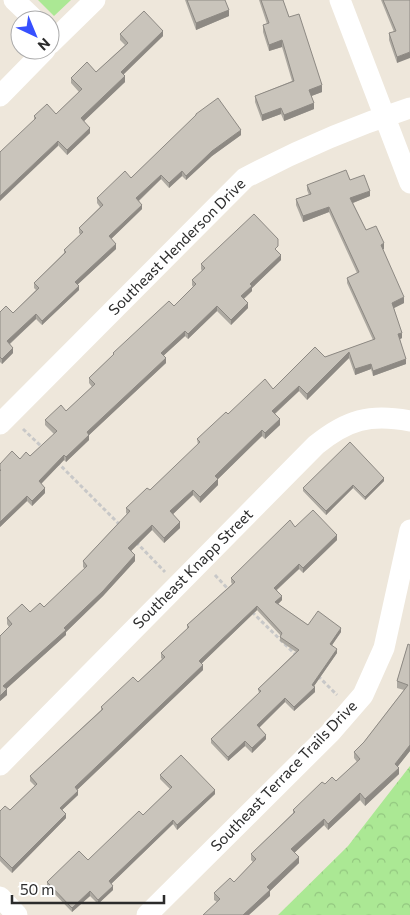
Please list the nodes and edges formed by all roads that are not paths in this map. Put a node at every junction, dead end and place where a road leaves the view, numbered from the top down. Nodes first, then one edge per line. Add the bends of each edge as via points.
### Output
1 (14, 0) edge
2 (95, 0) edge
3 (340, 0) edge
4 (24, 10) edge
5 (60, 33) edge
6 (33, 60) edge
7 (0, 96) edge
8 (410, 108) edge
9 (384, 116) junction
10 (410, 183) edge
11 (5, 419) edge
12 (410, 422) edge
13 (410, 530) edge
14 (0, 765) edge
15 (0, 897) edge
16 (17, 915) edge
17 (147, 915) edge

1 - 4 street
2 - 5 street
3 - 9 street
6 - 7 street
8 - 9 street, Southeast Henderson Drive
9 - 10 street
9 - 11 street, Southeast Henderson Drive via 245,178
12 - 14 street, Southeast Knapp Street via 373,418 356,421 334,430 316,445
13 - 17 street, Southeast Terrace Trails Drive via 384,648 363,695 330,733
15 - 16 street

